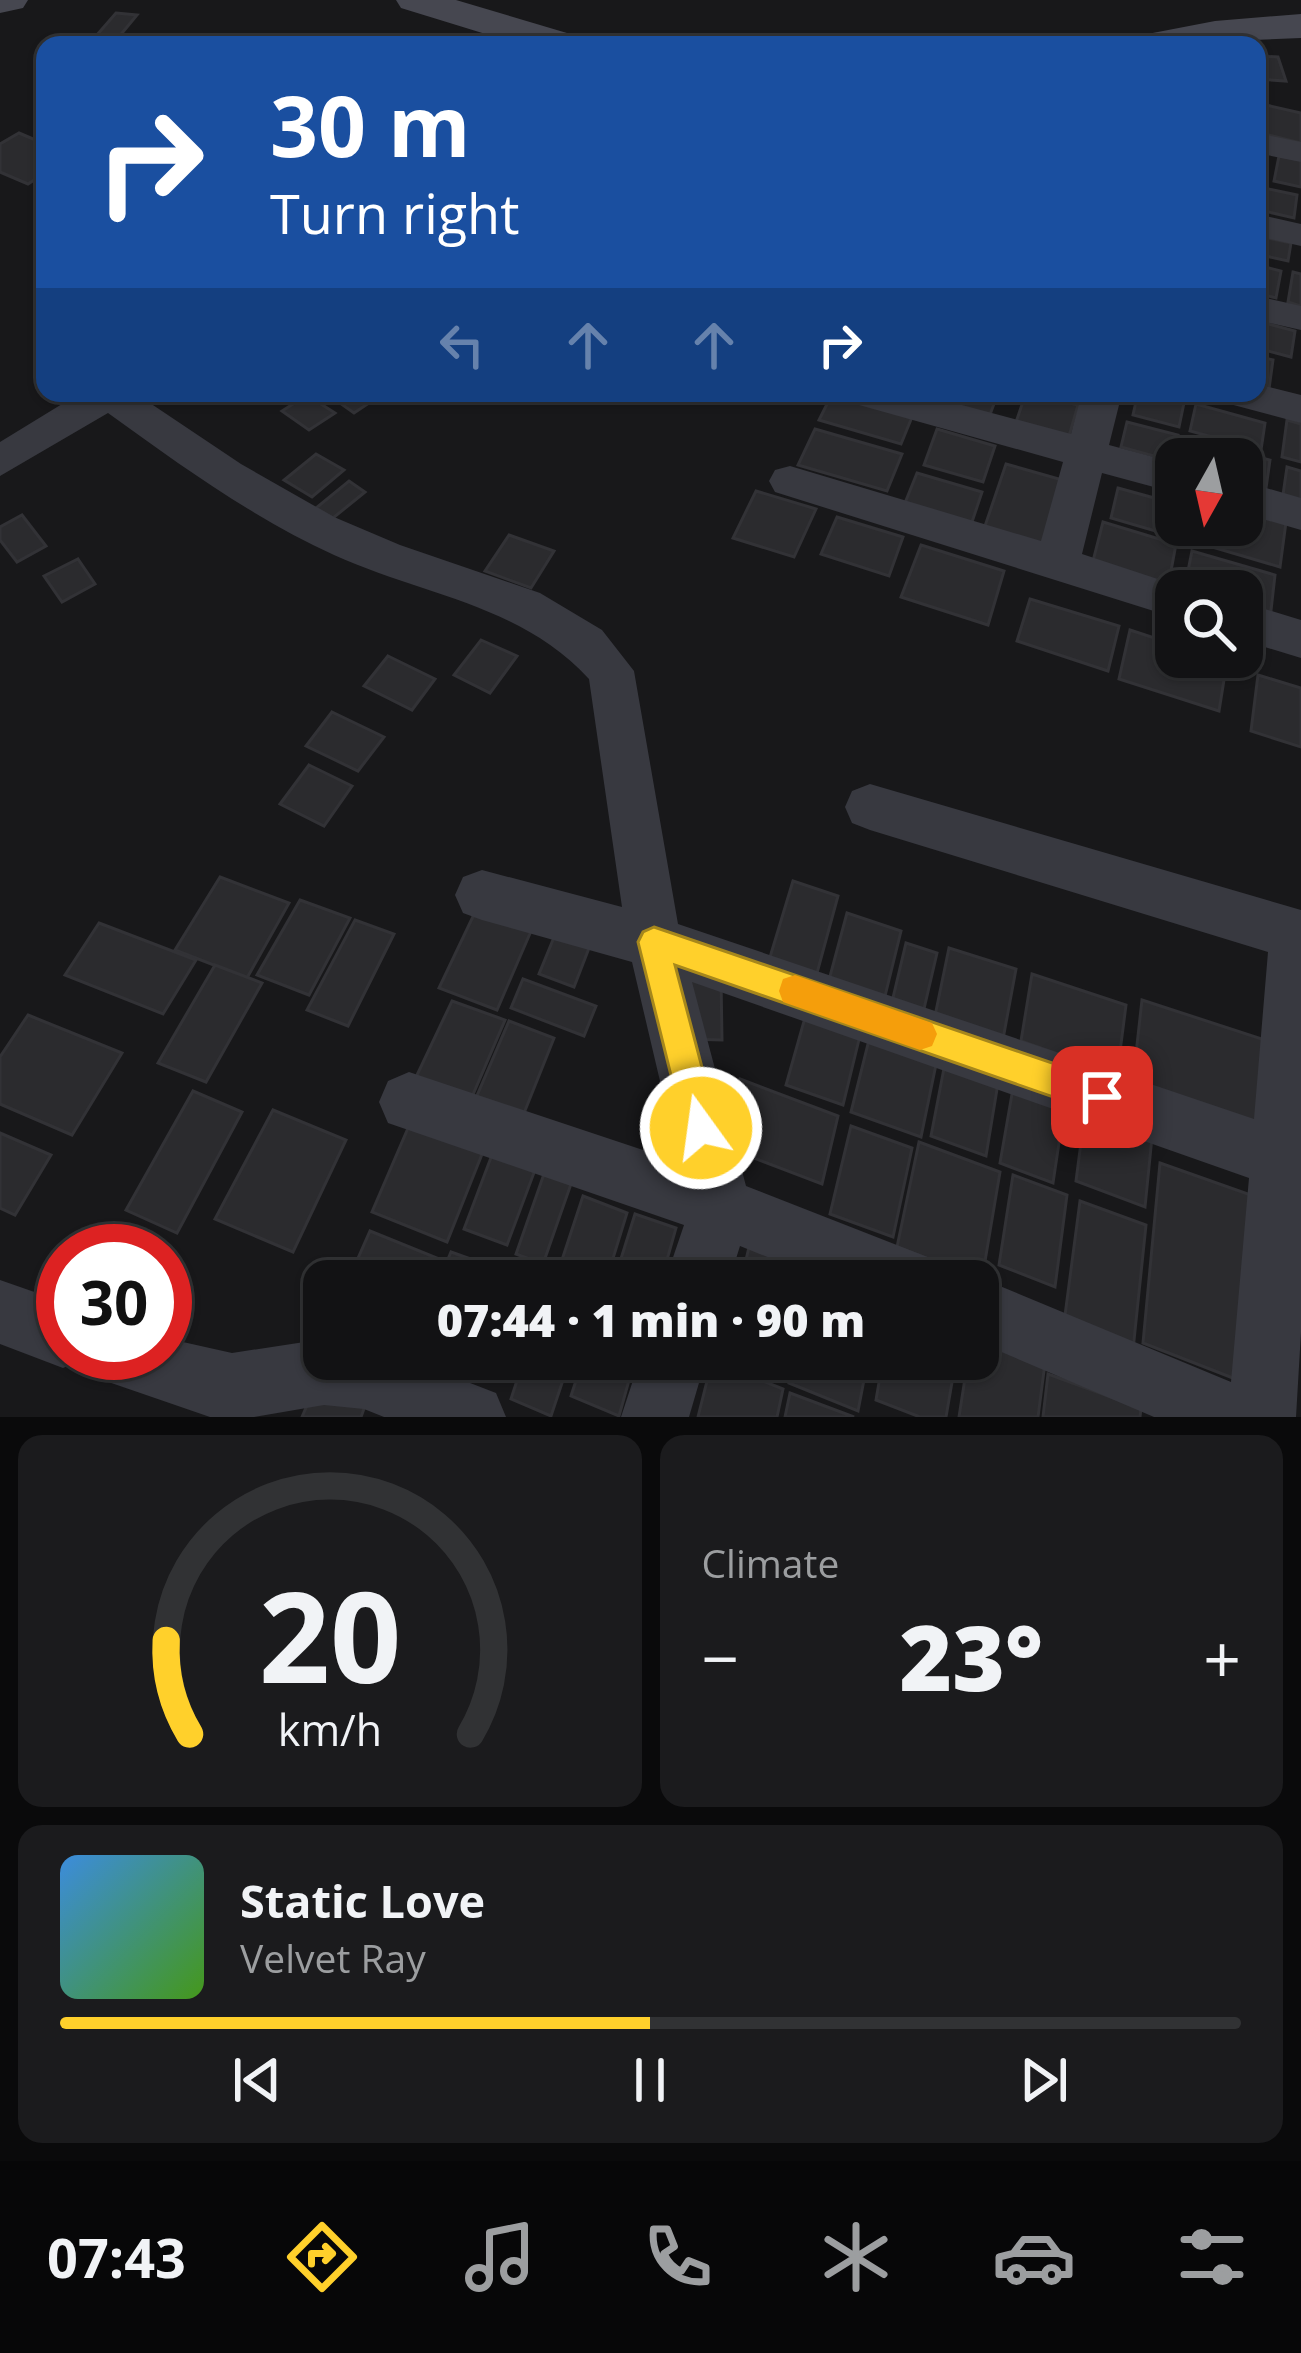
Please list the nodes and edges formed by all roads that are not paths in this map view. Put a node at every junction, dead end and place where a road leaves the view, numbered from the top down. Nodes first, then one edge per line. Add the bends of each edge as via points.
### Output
1 (415, 0) edge
2 (1301, 26) edge
3 (533, 36) edge
4 (1198, 36) edge
5 (1266, 145) edge
6 (1301, 152) edge
7 (1266, 227) edge
8 (1301, 235) edge
9 (1266, 310) edge
10 (1301, 318) edge
11 (1266, 400) edge
12 (95, 402) edge
13 (121, 402) edge
14 (899, 402) edge
15 (1100, 402) edge
16 (1301, 409) edge
17 (1088, 454) junction
18 (0, 461) edge
19 (1155, 472) edge
20 (790, 481) dead end
21 (1263, 503) edge
22 (1301, 514) edge
23 (1057, 564) junction
24 (1155, 594) edge
25 (1263, 627) edge
26 (1301, 639) edge
27 (870, 807) dead end
28 (482, 895) dead end
29 (1299, 936) edge
30 (654, 942) junction
31 (409, 1102) dead end
32 (1291, 1162) edge
33 (721, 1207) junction
34 (705, 1260) edge
35 (854, 1260) edge
36 (1, 1312) edge
37 (999, 1319) edge
38 (36, 1325) edge
39 (189, 1380) edge
40 (666, 1380) edge
41 (472, 1417) edge
42 (655, 1417) edge
43 (1234, 1417) edge
44 (1262, 1417) edge

1 - 3 street
2 - 4 street
5 - 6 street
7 - 8 street
9 - 10 street
11 - 16 street
12 - 18 street
13 - 30 street via 334,535 538,611 598,654 618,701
14 - 17 street
15 - 17 street
17 - 19 street
17 - 23 street
20 - 23 street
21 - 22 street
23 - 24 street
25 - 26 street
27 - 29 street
28 - 30 street
29 - 32 street
30 - 32 street
30 - 33 street
31 - 33 street
32 - 44 street
33 - 34 street
33 - 35 street
36 - 38 street
37 - 43 street
39 - 41 street via 232,1387 324,1372 364,1376
40 - 42 street

